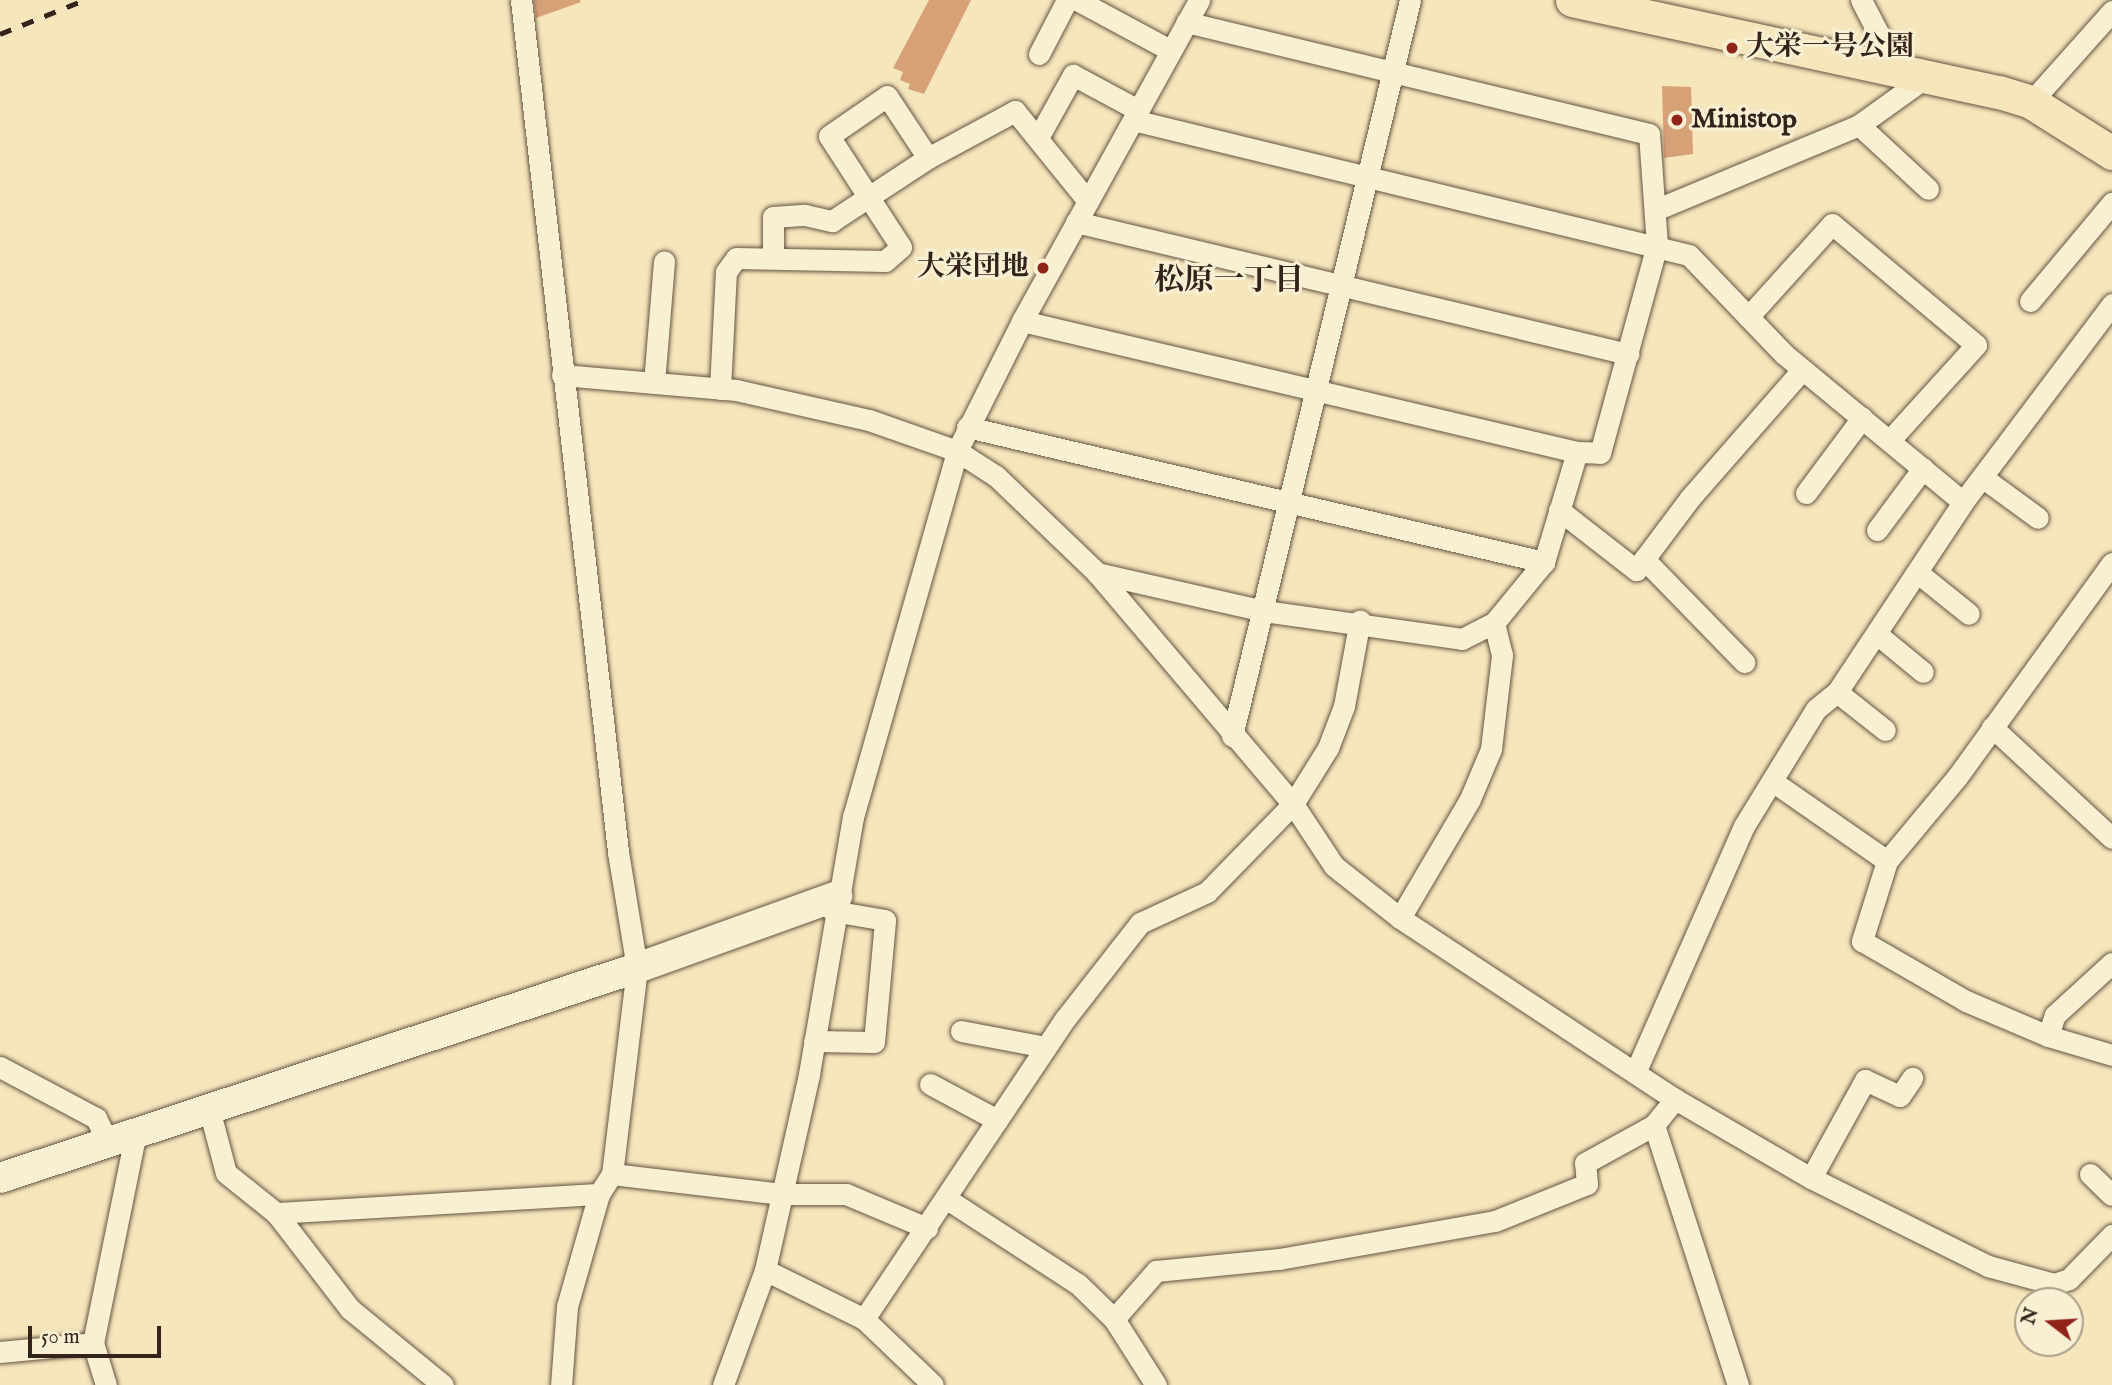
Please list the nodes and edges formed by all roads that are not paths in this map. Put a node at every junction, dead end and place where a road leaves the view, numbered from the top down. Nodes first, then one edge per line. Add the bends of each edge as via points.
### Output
1 (521, 0) edge
2 (1067, 0) edge
3 (1077, 0) edge
4 (1199, 0) edge
5 (1410, 0) edge
6 (1572, 0) edge
7 (1861, 0) edge
8 (1607, 4) edge
9 (1642, 8) edge
10 (2112, 10) edge
11 (1186, 22) junction
12 (1170, 50) junction
13 (1040, 54) dead end
14 (1393, 72) junction
15 (1912, 74) junction
16 (2031, 103) junction
17 (1135, 115) junction
18 (1859, 125) junction
19 (1039, 136) junction
20 (2112, 153) edge
21 (928, 158) junction
22 (1368, 177) junction
23 (1928, 189) dead end
24 (869, 194) junction
25 (1088, 201) junction
26 (2112, 203) edge
27 (1654, 210) junction
28 (1076, 222) junction
29 (1657, 244) junction
30 (772, 258) junction
31 (664, 261) dead end
32 (1343, 286) junction
33 (2030, 301) dead end
34 (2112, 304) edge
35 (1748, 317) junction
36 (1021, 321) junction
37 (1628, 354) junction
38 (1802, 370) junction
39 (562, 375) junction
40 (654, 383) junction
41 (720, 389) junction
42 (1318, 391) junction
43 (1862, 418) junction
44 (967, 427) junction
45 (1891, 440) junction
46 (957, 451) junction
47 (1577, 452) junction
48 (1923, 468) junction
49 (1982, 477) junction
50 (1806, 493) dead end
51 (1963, 502) junction
52 (1292, 504) junction
53 (1559, 510) junction
54 (2038, 518) dead end
55 (1877, 530) dead end
56 (1644, 559) junction
57 (1544, 562) junction
58 (2112, 563) edge
59 (1097, 573) junction
60 (1918, 573) junction
61 (1264, 611) junction
62 (1969, 614) dead end
63 (1360, 620) junction
64 (1494, 622) junction
65 (1878, 635) junction
66 (1744, 662) dead end
67 (1923, 673) dead end
68 (1837, 692) junction
69 (1992, 727) junction
70 (1885, 730) dead end
71 (1232, 736) junction
72 (1772, 781) junction
73 (1293, 804) junction
74 (2112, 838) edge
75 (1886, 861) junction
76 (835, 904) junction
77 (1401, 918) junction
78 (2112, 963) edge
79 (637, 968) junction
80 (961, 1031) dead end
81 (2048, 1036) junction
82 (814, 1041) junction
83 (1046, 1047) junction
84 (2112, 1055) edge
85 (0, 1067) edge
86 (1634, 1073) junction
87 (1912, 1078) dead end
88 (930, 1084) dead end
89 (1675, 1099) junction
90 (208, 1105) junction
91 (997, 1120) junction
92 (1654, 1125) junction
93 (122, 1141) junction
94 (612, 1174) junction
95 (2090, 1174) dead end
96 (0, 1178) edge
97 (1811, 1178) junction
98 (599, 1194) junction
99 (782, 1194) junction
100 (2112, 1195) edge
101 (947, 1199) junction
102 (276, 1213) junction
103 (927, 1228) junction
104 (2112, 1235) edge
105 (765, 1270) junction
106 (864, 1319) junction
107 (1114, 1319) junction
108 (93, 1343) junction
109 (0, 1352) edge
110 (106, 1385) edge
111 (443, 1385) edge
112 (561, 1385) edge
113 (723, 1385) edge
114 (933, 1385) edge
115 (1156, 1385) edge
116 (1738, 1385) edge

1 - 39 street
2 - 13 street
3 - 12 street
4 - 11 street
5 - 14 street
6 - 8 main road
7 - 15 street
8 - 9 main road
9 - 15 main road
10 - 16 street
11 - 12 street
11 - 14 street
12 - 17 street
14 - 22 street
14 - 27 street via 1649,134
15 - 16 main road
15 - 18 street
16 - 20 main road
17 - 19 street via 1073,75
17 - 22 street
17 - 25 street
18 - 23 street
18 - 27 street
19 - 21 street via 1015,111
19 - 25 street
21 - 24 street
21 - 24 street via 887,96 829,136
22 - 29 street
22 - 32 street
24 - 30 street via 832,221 805,215 773,217
24 - 30 street via 901,247 885,261
25 - 28 street
26 - 33 street
27 - 29 street
28 - 32 street
28 - 36 street
29 - 35 street via 1689,256
29 - 37 street
30 - 41 street via 736,258 726,272
31 - 40 street
32 - 37 street
32 - 42 street
34 - 49 street
35 - 38 street
35 - 45 street via 1832,224 1976,345
36 - 42 street
36 - 44 street
37 - 47 street via 1600,453
38 - 43 street
38 - 56 street
39 - 40 street
39 - 79 street
40 - 41 street
41 - 46 street via 869,420
42 - 47 street
42 - 52 street
43 - 45 street
43 - 50 street
44 - 46 street
44 - 52 street
45 - 48 street
46 - 59 street via 996,476
46 - 76 street via 863,777
47 - 53 street
48 - 51 street
48 - 55 street
49 - 51 street
49 - 54 street
51 - 60 street
52 - 57 street
52 - 61 street
53 - 56 street via 1636,570
53 - 57 street
56 - 66 street
57 - 64 street
58 - 69 street
59 - 61 street
59 - 71 street
60 - 62 street
60 - 65 street
61 - 63 street
61 - 71 street
63 - 64 street via 1462,639
63 - 73 street via 1344,706 1328,748
64 - 77 street via 1502,655 1491,749 1470,799
65 - 67 street
65 - 68 street
68 - 70 street
68 - 72 street via 1816,709
69 - 74 street
69 - 75 street
71 - 73 street
72 - 75 street
72 - 86 street via 1744,826
73 - 77 street via 1334,866
73 - 83 street via 1208,892 1140,923
75 - 81 street via 1861,941 1922,979
76 - 79 street
76 - 82 street
76 - 82 street via 885,920 874,1042
77 - 86 street
78 - 81 street via 2055,1015
79 - 90 street
79 - 94 street
80 - 83 street
81 - 84 street
82 - 99 street
83 - 91 street
85 - 93 street via 96,1118
86 - 89 street
87 - 97 street via 1900,1096 1865,1080
88 - 91 street
89 - 92 street
89 - 97 street
90 - 93 street
90 - 102 street via 226,1173
91 - 101 street
92 - 107 street via 1585,1163 1587,1184 1495,1221 1279,1259 1156,1271
92 - 116 street
93 - 96 street
93 - 108 street
94 - 98 street
94 - 99 street
95 - 100 street
97 - 104 street via 1988,1266 2054,1284 2069,1279
98 - 102 street
98 - 112 street via 567,1306
99 - 103 street via 846,1194
99 - 105 street
101 - 103 street
101 - 107 street via 1078,1284
102 - 111 street via 349,1310
103 - 106 street
105 - 106 street
105 - 113 street
106 - 114 street
107 - 115 street
108 - 109 street
108 - 110 street

